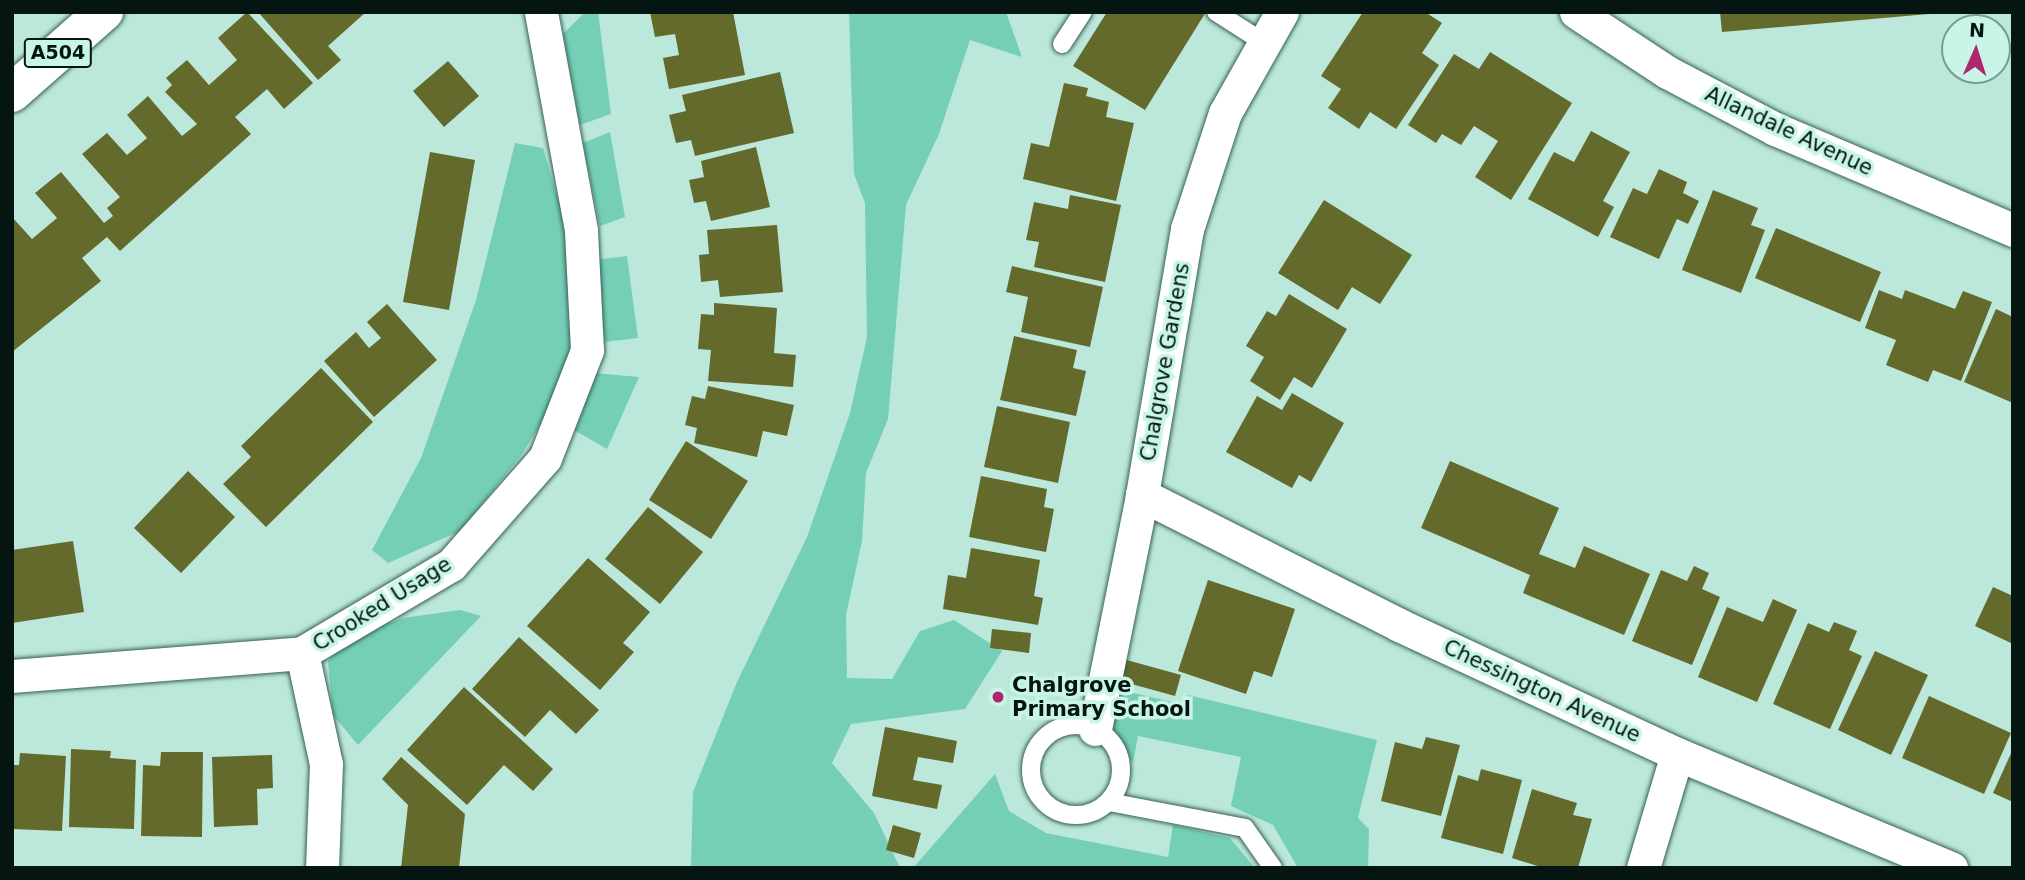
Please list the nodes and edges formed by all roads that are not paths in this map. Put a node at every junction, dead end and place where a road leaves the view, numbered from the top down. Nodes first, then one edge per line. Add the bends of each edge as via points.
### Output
1 (104, 12) edge
2 (541, 12) edge
3 (1083, 12) edge
4 (1216, 12) edge
5 (1282, 12) edge
6 (1576, 12) edge
7 (1263, 42) junction
8 (1062, 44) dead end
9 (12, 93) edge
10 (2013, 230) edge
11 (1142, 495) junction
12 (302, 653) junction
13 (12, 676) edge
14 (1095, 729) junction
15 (1677, 754) junction
16 (1109, 802) junction
17 (323, 868) edge
18 (1273, 868) edge
19 (1643, 868) edge
20 (1951, 868) edge

1 - 9 main road, A504
2 - 12 street, Crooked Usage via 581,230 587,350 545,458 450,565
3 - 8 lane
4 - 7 lane
5 - 7 street, Chalgrove Gardens
6 - 10 street, Allandale Avenue via 1667,72 1775,129
7 - 11 street, Chalgrove Gardens via 1224,113 1187,229
11 - 14 street, Chalgrove Gardens
11 - 15 street, Chessington Avenue via 1399,625
12 - 13 street, Crooked Usage
12 - 17 street via 326,764
14 - 16 lane via 1113,743 1120,758 1121,773
14 - 16 lane via 1063,726 1049,734 1032,760 1032,781 1038,796 1066,814 1084,815
15 - 19 street
15 - 20 street, Chessington Avenue
16 - 18 lane via 1245,828

